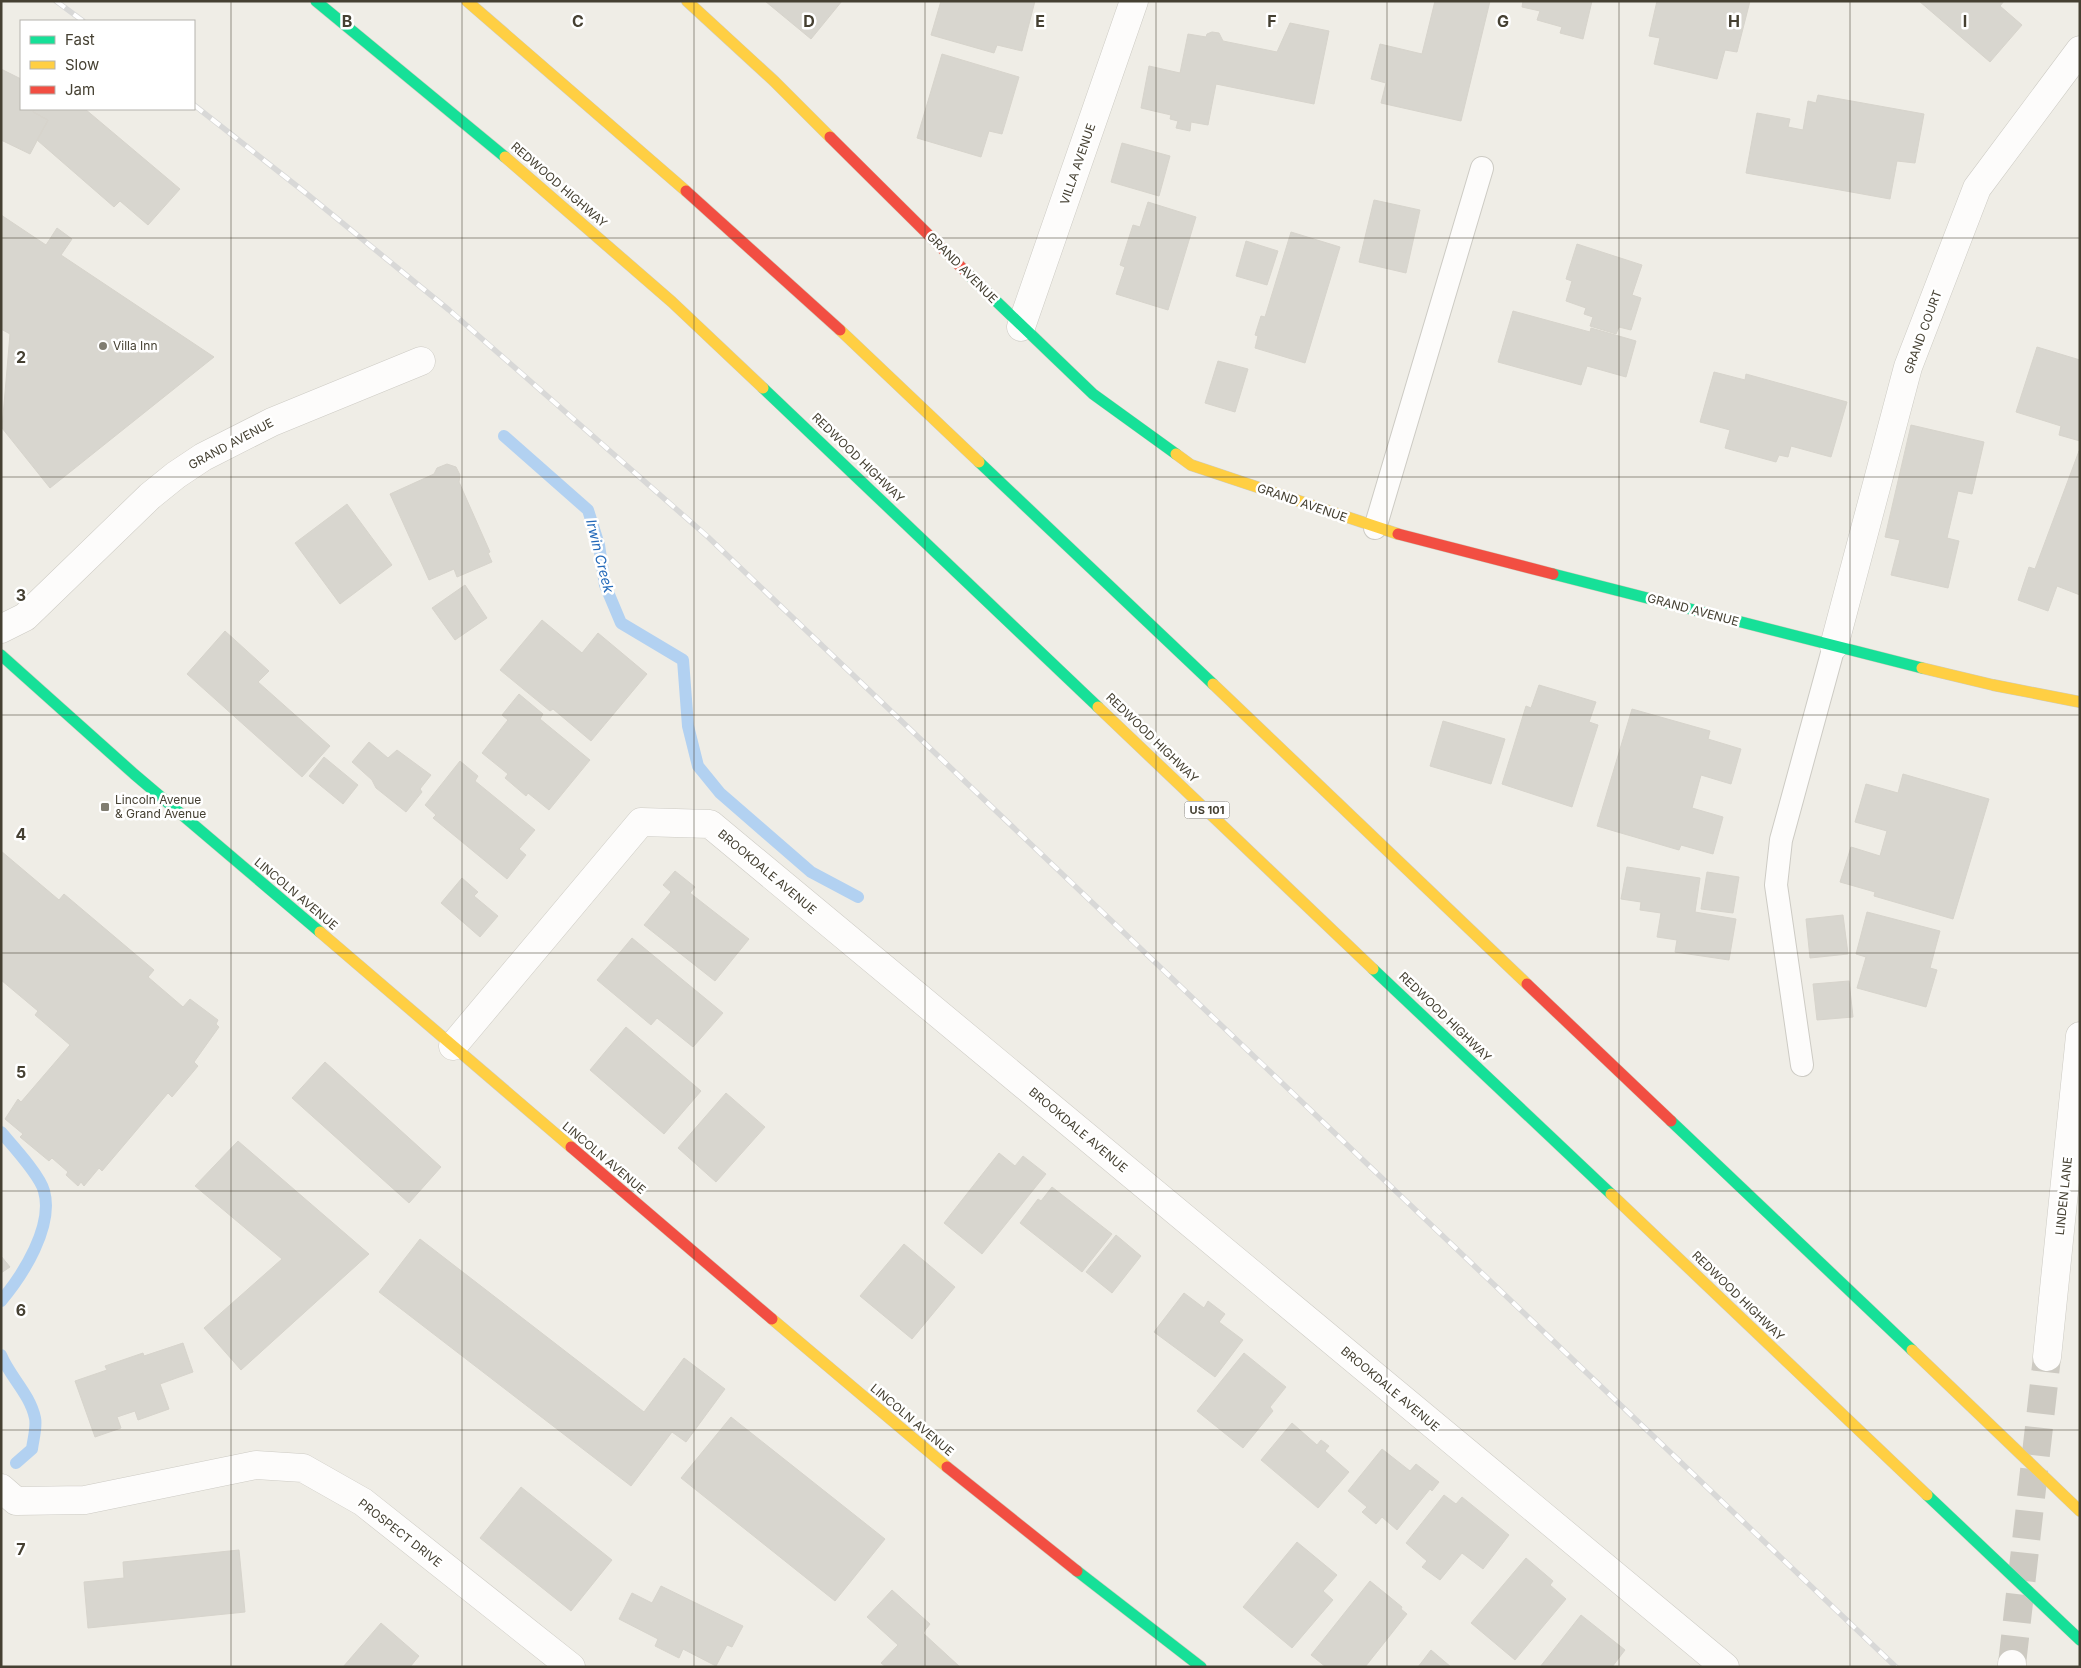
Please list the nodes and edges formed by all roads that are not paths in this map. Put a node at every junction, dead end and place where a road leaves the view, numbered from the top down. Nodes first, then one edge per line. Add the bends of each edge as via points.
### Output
1 (316, 1) edge
2 (467, 1) edge
3 (687, 1) edge
4 (1134, 1) edge
5 (2080, 50) edge
6 (1482, 168) dead end
7 (1021, 327) junction
8 (421, 361) dead end
9 (1375, 528) junction
10 (1, 630) edge
11 (1834, 646) junction
12 (1, 656) edge
13 (2080, 702) edge
14 (2080, 1036) edge
15 (453, 1046) junction
16 (1802, 1065) dead end
17 (2047, 1357) tunnel mouth
18 (1, 1488) edge
19 (2080, 1512) edge
20 (2080, 1640) edge
21 (571, 1667) edge
22 (1201, 1667) edge
23 (1725, 1667) edge

1 - 20 main road, REDWOOD HIGHWAY / US 101 via 540,185 672,302
2 - 19 main road via 729,226 847,336
3 - 7 main road, GRAND AVENUE via 774,81
4 - 7 street, VILLA AVENUE
5 - 11 street, GRAND COURT via 1978,188 1908,367
6 - 9 lane
7 - 9 main road, GRAND AVENUE via 1093,394 1191,465
8 - 10 street, GRAND AVENUE via 272,422 203,457 176,475 127,517 25,617
9 - 11 main road, GRAND AVENUE
11 - 13 main road, GRAND AVENUE via 1993,685
11 - 16 lane via 1781,840 1776,885
12 - 15 main road, LINCOLN AVENUE
14 - 17 street, LINDEN LANE
15 - 22 main road, LINCOLN AVENUE via 973,1490
15 - 23 street, BROOKDALE AVENUE via 641,822 710,824
18 - 21 street, PROSPECT DRIVE via 16,1501 85,1500 256,1465 303,1468 363,1502

